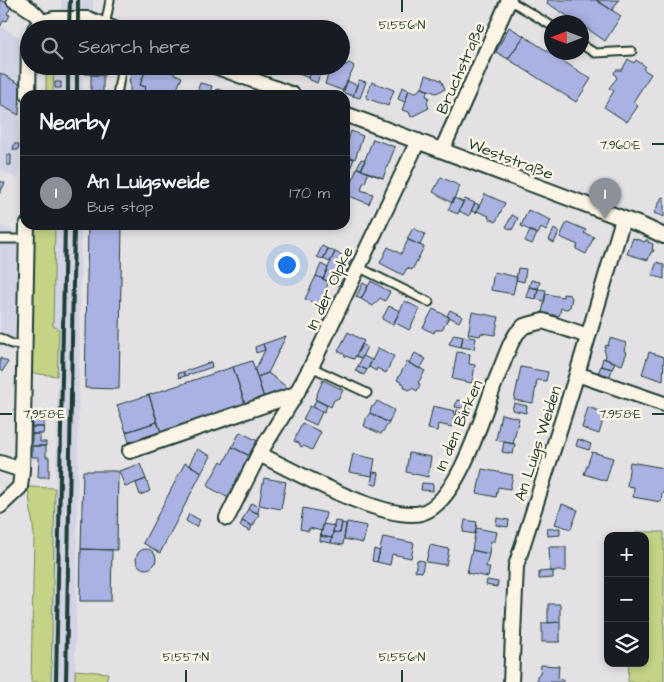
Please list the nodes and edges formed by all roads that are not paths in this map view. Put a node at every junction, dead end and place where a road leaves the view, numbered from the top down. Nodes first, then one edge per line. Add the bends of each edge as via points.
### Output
1 (14, 0) edge
2 (110, 0) edge
3 (509, 0) edge
4 (37, 20) edge
5 (51, 20) edge
6 (91, 20) edge
7 (109, 20) edge
8 (544, 21) edge
9 (589, 49) edge
10 (632, 52) dead end
11 (28, 75) edge
12 (120, 75) edge
13 (239, 75) edge
14 (28, 90) edge
15 (118, 90) edge
16 (280, 90) edge
17 (350, 116) edge
18 (418, 141) junction
19 (442, 150) junction
20 (623, 219) junction
21 (27, 232) edge
22 (664, 236) edge
23 (0, 239) edge
24 (358, 267) junction
25 (429, 302) dead end
26 (588, 336) junction
27 (0, 338) edge
28 (26, 346) junction
29 (311, 367) junction
30 (577, 374) junction
31 (367, 393) dead end
32 (296, 394) junction
33 (664, 404) edge
34 (130, 451) dead end
35 (259, 454) junction
36 (0, 463) edge
37 (22, 470) junction
38 (0, 506) edge
39 (227, 518) dead end
40 (511, 682) edge

1 - 4 street via 35,12
2 - 7 lane
3 - 8 lane
3 - 19 street, Bruchstraße
5 - 6 street
9 - 10 lane via 595,53
11 - 14 street
12 - 15 lane
13 - 16 street
17 - 18 street, Weststraße
18 - 19 street, Weststraße
18 - 24 street, In der Olpke
19 - 20 street, Weststraße
20 - 22 street, Weststraße
20 - 26 street, An Luigs Weiden
21 - 23 lane
21 - 28 street
24 - 25 lane
24 - 29 street, In der Olpke
26 - 30 street, An Luigs Weiden
26 - 35 street, In den Birken via 543,322 524,326 517,333 460,472 443,497 421,513 377,509
27 - 28 lane
28 - 37 street
29 - 31 lane
29 - 32 street, In der Olpke
30 - 33 street
30 - 40 street, An Luigs Weiden via 516,566
32 - 34 street
32 - 35 street, In der Olpke
35 - 39 street, In der Olpke
36 - 37 street
37 - 38 street via 20,487

